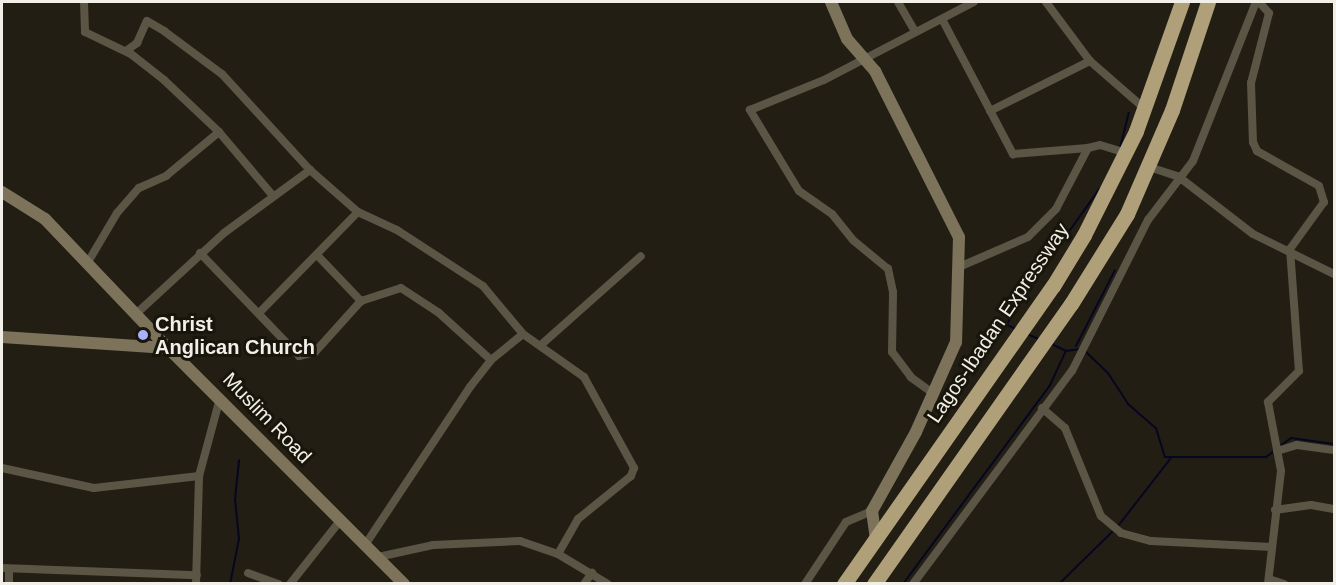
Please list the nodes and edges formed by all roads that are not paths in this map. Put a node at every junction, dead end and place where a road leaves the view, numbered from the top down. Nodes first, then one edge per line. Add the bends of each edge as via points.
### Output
1 (84, 2) edge
2 (831, 2) edge
3 (898, 2) edge
4 (974, 2) edge
5 (1046, 2) edge
6 (1182, 2) edge
7 (1208, 2) edge
8 (1257, 2) edge
9 (942, 19) junction
10 (915, 32) junction
11 (126, 51) junction
12 (863, 58) junction
13 (1090, 61) junction
14 (1145, 109) junction
15 (990, 111) junction
16 (219, 132) junction
17 (1088, 148) junction
18 (1125, 153) junction
19 (1149, 167) junction
20 (310, 170) junction
21 (1179, 177) junction
22 (2, 192) edge
23 (273, 196) junction
24 (358, 212) junction
25 (1290, 249) junction
26 (200, 253) junction
27 (317, 255) junction
28 (641, 256) dead end
29 (88, 262) junction
30 (959, 267) junction
31 (1335, 274) edge
32 (361, 302) junction
33 (137, 313) junction
34 (259, 313) junction
35 (523, 334) junction
36 (2, 338) edge
37 (542, 344) junction
38 (168, 348) junction
39 (491, 360) junction
40 (934, 394) junction
41 (220, 398) junction
42 (1042, 408) junction
43 (1335, 450) edge
44 (1277, 451) junction
45 (2, 468) edge
46 (199, 476) junction
47 (1335, 509) edge
48 (1275, 510) junction
49 (872, 511) junction
50 (340, 521) junction
51 (876, 538) junction
52 (365, 544) junction
53 (1272, 547) junction
54 (558, 554) junction
55 (378, 557) junction
56 (5, 569) edge
57 (248, 573) dead end
58 (592, 573) junction
59 (197, 579) edge
60 (1268, 581) edge
61 (9, 584) edge
62 (279, 584) edge
63 (290, 584) edge
64 (404, 584) edge
65 (584, 584) edge
66 (608, 584) edge
67 (805, 584) edge
68 (844, 584) edge
69 (874, 584) edge
70 (913, 584) edge
71 (1284, 584) edge

1 - 11 street via 85,32
2 - 12 street via 847,39
3 - 10 street
4 - 9 street
5 - 13 street
6 - 14 highway, Lagos-Ibadan Expressway
7 - 19 highway
8 - 21 street via 1193,161
8 - 25 street via 1269,13 1251,83 1253,142 1257,151 1319,186 1324,202
9 - 10 street
9 - 15 street
10 - 12 street
11 - 16 street
11 - 20 street via 137,43 147,21 164,31 252,102
12 - 30 street via 875,71 958,228
12 - 40 street via 750,110 799,191 832,214 853,240 888,269 893,292 892,352 911,377
13 - 14 street
13 - 15 street
14 - 18 highway, Lagos-Ibadan Expressway
15 - 17 street via 1013,154
16 - 23 street
16 - 29 street via 166,176 139,188 117,213
17 - 18 street via 1100,145
17 - 30 street via 1056,209 1028,237
18 - 51 highway, Lagos-Ibadan Expressway via 1053,286
19 - 21 street
19 - 69 highway via 1127,214 1071,304
20 - 23 street
20 - 24 street
21 - 25 street via 1252,234
21 - 42 street via 1132,247 1072,371
22 - 29 street, Muslim Road via 45,219
23 - 26 street
24 - 27 street
24 - 35 street via 397,230 483,286
25 - 31 street
25 - 44 street via 1299,371 1268,402
26 - 33 street
26 - 34 street
27 - 32 street
27 - 34 street
28 - 37 street
29 - 33 street, Muslim Road
30 - 40 street via 956,342
32 - 34 street via 305,358
32 - 39 street via 401,288 439,313
33 - 38 street, Muslim Road
35 - 37 street
35 - 39 street
36 - 38 street
37 - 54 street via 595,391 634,468 631,476 578,519
38 - 41 street, Muslim Road
39 - 52 street via 413,467
40 - 49 street
41 - 46 street
41 - 50 street, Muslim Road
42 - 53 street via 1065,428 1107,521 1121,532 1151,541
42 - 70 street
43 - 44 street via 1297,445
44 - 48 street via 1281,471
45 - 46 street via 94,489
46 - 59 street
47 - 48 street via 1311,505
48 - 53 street
49 - 51 street
49 - 67 street via 846,522
50 - 52 street, Muslim Road
50 - 63 street
51 - 68 highway, Lagos-Ibadan Expressway
52 - 55 street, Muslim Road
53 - 60 street
54 - 55 street via 503,540 433,545
54 - 58 street
55 - 64 street, Muslim Road
56 - 59 street
56 - 61 street
57 - 62 street
58 - 65 street
58 - 66 street
60 - 71 street

